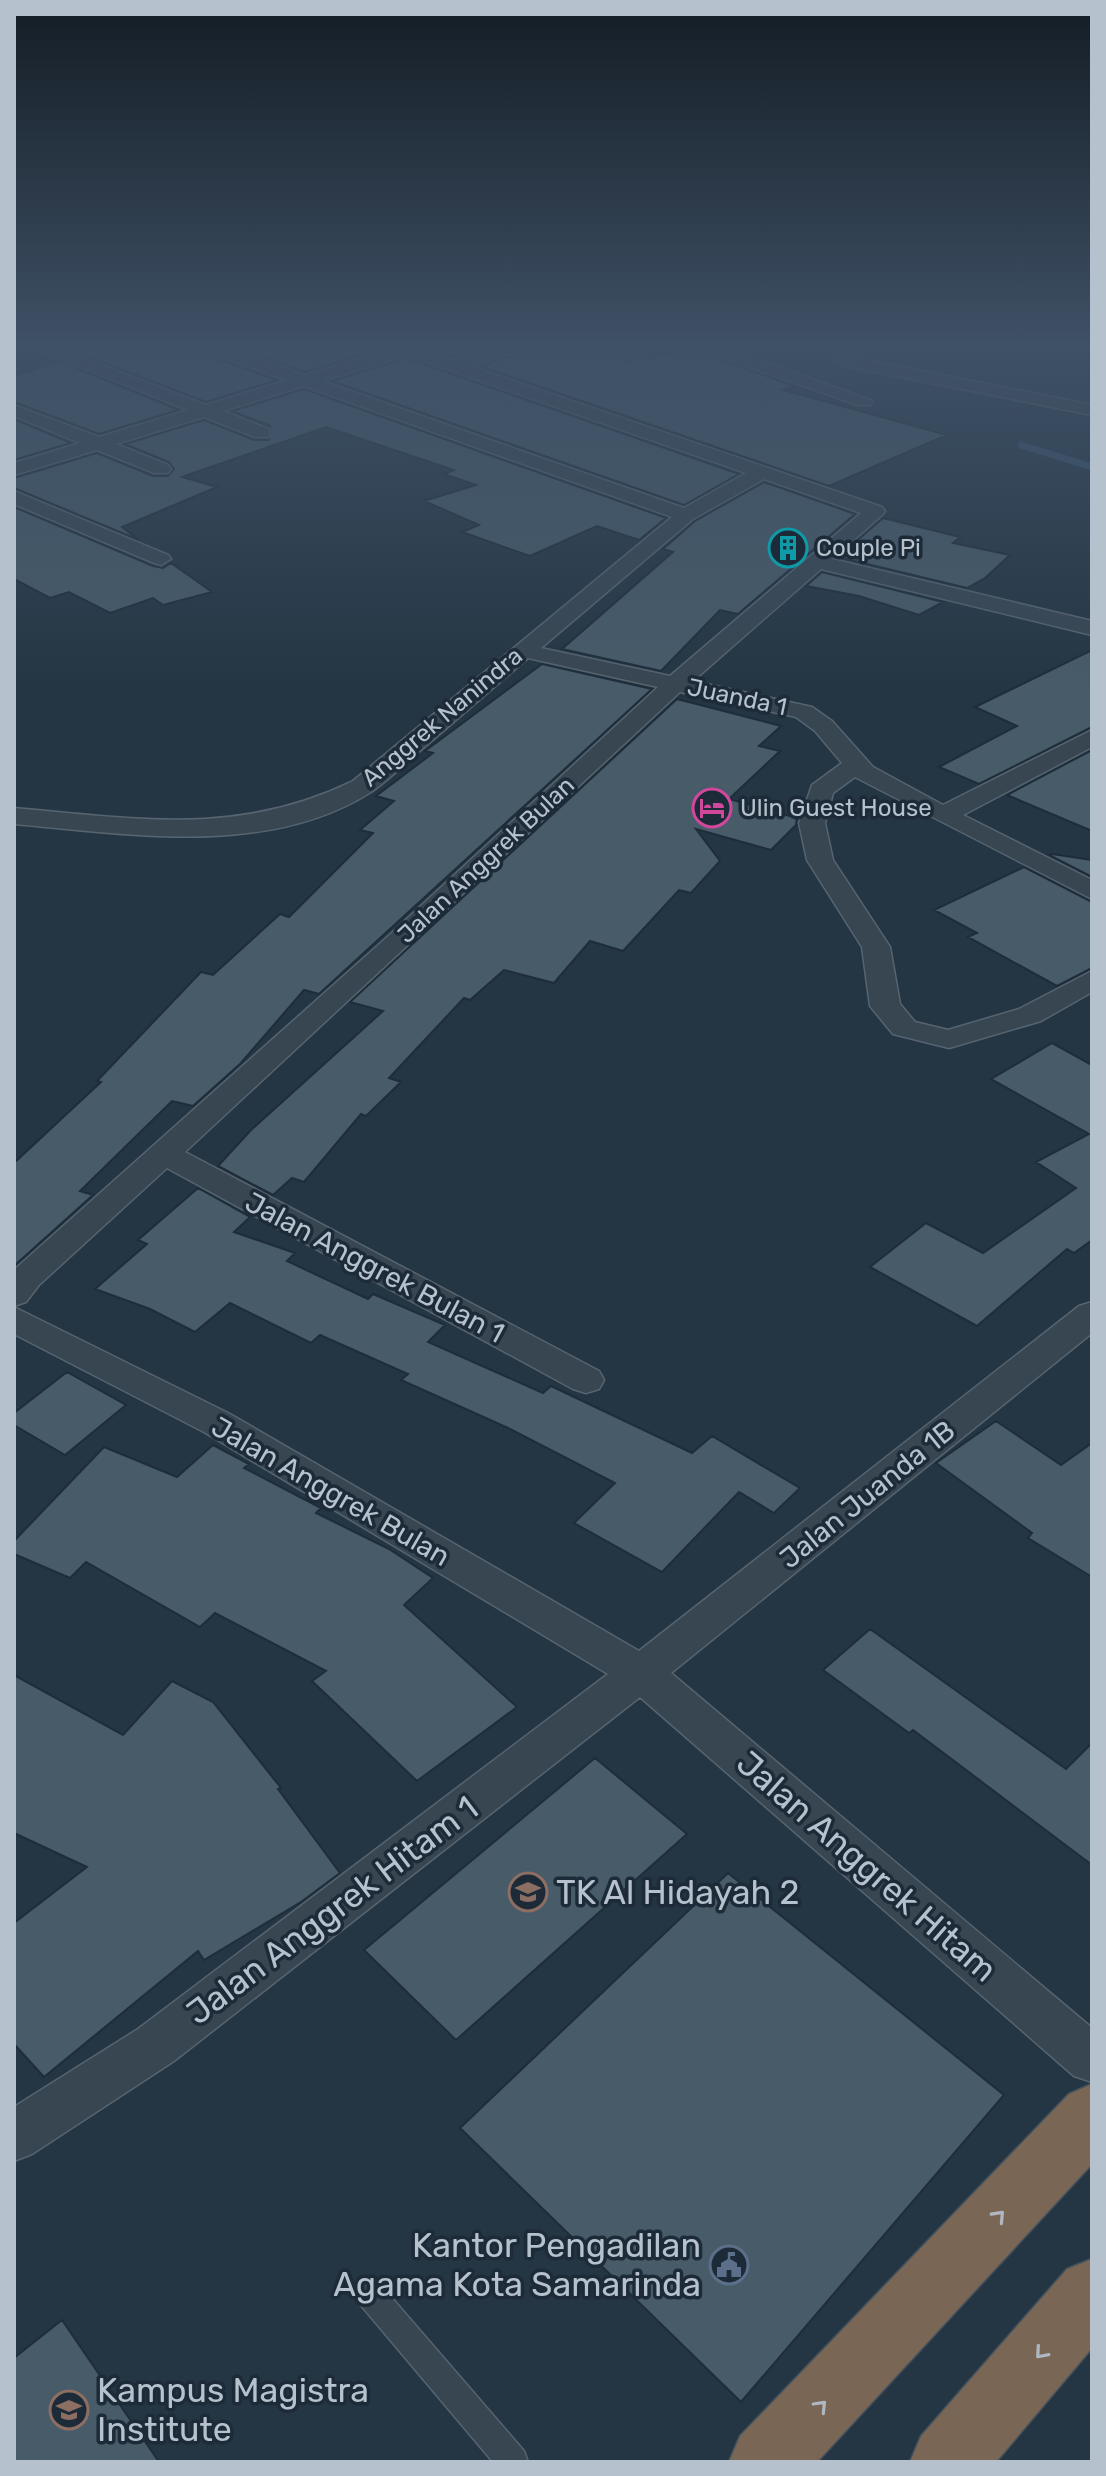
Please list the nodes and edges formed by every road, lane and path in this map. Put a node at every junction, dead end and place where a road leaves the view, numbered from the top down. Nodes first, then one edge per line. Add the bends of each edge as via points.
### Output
1 (52, 458) edge
2 (131, 458) edge
3 (522, 458) edge
4 (724, 458) edge
5 (14, 469) edge
6 (161, 469) dead end
7 (764, 471) junction
8 (14, 497) edge
9 (686, 515) junction
10 (161, 559) dead end
11 (820, 562) junction
12 (1092, 628) edge
13 (521, 650) junction
14 (676, 683) junction
15 (1092, 737) edge
16 (854, 766) junction
17 (943, 815) junction
18 (14, 816) edge
19 (1092, 891) edge
20 (1092, 980) edge
21 (163, 1153) junction
22 (14, 1294) edge
23 (1092, 1314) edge
24 (14, 1319) edge
25 (586, 1380) dead end
26 (641, 1673) junction
27 (1092, 2059) edge
28 (1092, 2116) edge
29 (14, 2136) edge
30 (369, 2293) dead end
31 (1090, 2299) edge
32 (513, 2462) edge
33 (766, 2462) edge
34 (947, 2462) edge

1 - 5 street
2 - 6 street
3 - 9 street
4 - 7 street
7 - 9 street, Anggrek Nanindra
7 - 11 street, Jalan Anggrek Bulan via 875,510
8 - 10 street
9 - 13 street, Anggrek Nanindra
11 - 12 street
11 - 14 street, Jalan Anggrek Bulan
13 - 14 street, Juanda 1
13 - 18 street, Anggrek Nanindra via 362,786 305,811 204,829
14 - 16 street, Juanda 1 via 813,716
14 - 21 street, Jalan Anggrek Bulan
15 - 17 street
16 - 17 street, Juanda 1
16 - 20 street via 821,790 812,823 820,860 876,947 885,1006 904,1028 949,1039 1030,1015
17 - 19 street, Juanda 1
21 - 22 street, Jalan Anggrek Bulan
21 - 25 street, Jalan Anggrek Bulan 1
23 - 26 street, Jalan Juanda 1B
24 - 26 street, Jalan Anggrek Bulan via 217,1423
26 - 27 street, Jalan Anggrek Hitam
26 - 29 street, Jalan Anggrek Hitam 1 via 156,2045
33 -> 28 highway
30 - 32 lane
31 -> 34 highway

